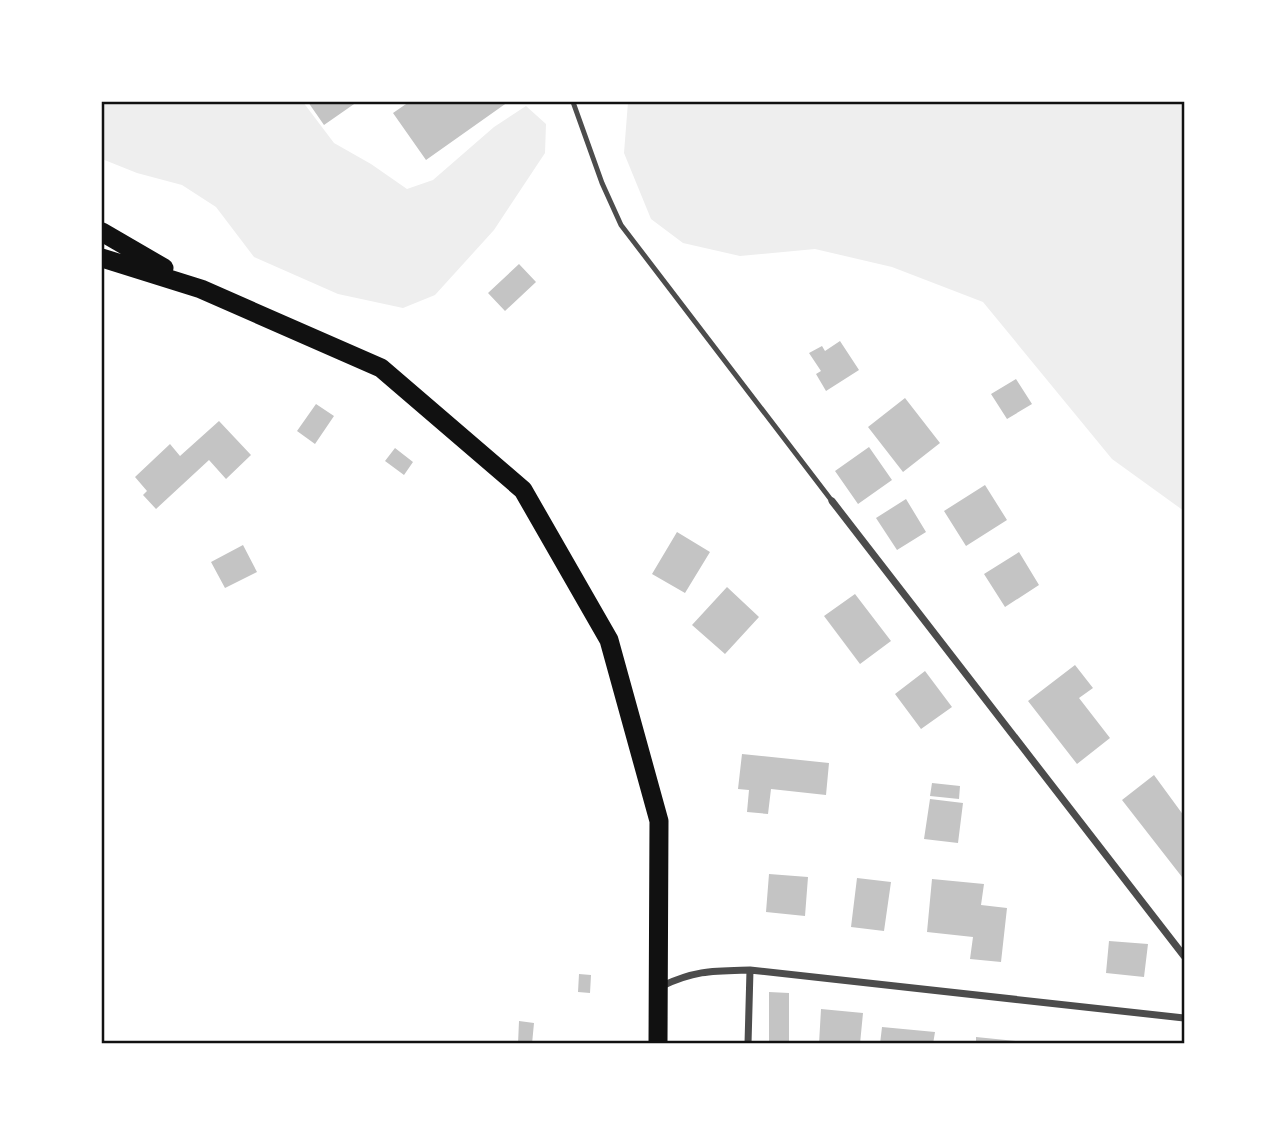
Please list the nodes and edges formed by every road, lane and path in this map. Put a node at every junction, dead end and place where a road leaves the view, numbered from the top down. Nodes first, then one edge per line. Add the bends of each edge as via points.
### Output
1 (573, 102) edge
2 (102, 232) edge
3 (102, 258) edge
4 (201, 289) junction
5 (832, 501) joint
6 (1185, 956) edge
7 (750, 970) junction
8 (657, 988) junction
9 (1185, 1018) edge
10 (658, 1044) edge
11 (748, 1044) edge

1 - 5 lane via 621,225
2 - 4 highway
3 - 4 highway
4 - 8 highway via 382,368 523,490 608,640 659,821
5 - 6 street
7 - 8 street via 703,971
7 - 9 street
7 - 11 street
8 - 10 highway

